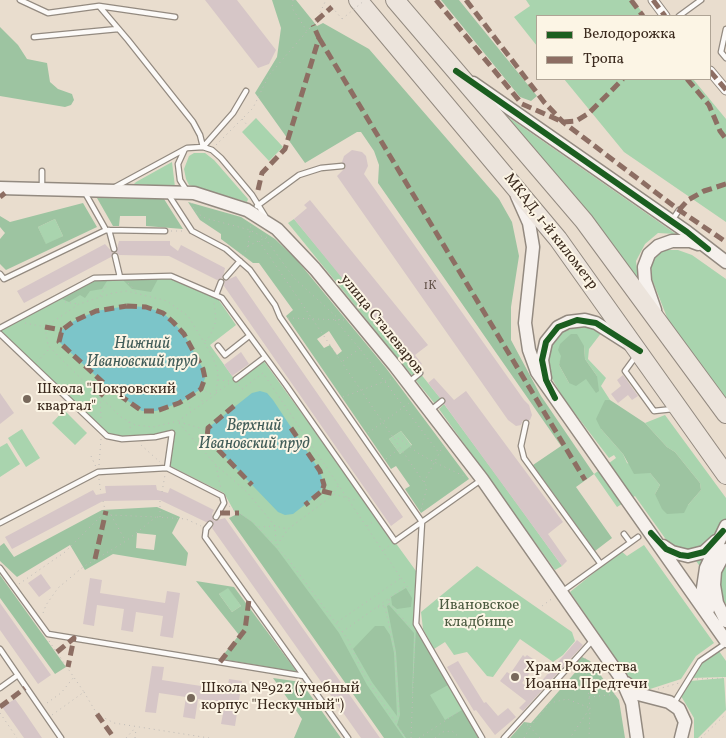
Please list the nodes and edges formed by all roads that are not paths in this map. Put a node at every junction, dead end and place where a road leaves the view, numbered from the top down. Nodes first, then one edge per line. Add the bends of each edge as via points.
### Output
1 (20, 0) edge
2 (358, 0) edge
3 (395, 0) edge
4 (654, 0) edge
5 (701, 0) edge
6 (99, 6) junction
7 (664, 15) edge
8 (680, 15) edge
9 (174, 17) dead end
10 (118, 29) junction
11 (726, 29) edge
12 (34, 37) dead end
13 (726, 58) edge
14 (456, 72) junction
15 (711, 72) edge
16 (726, 90) edge
17 (246, 91) dead end
18 (203, 147) junction
19 (187, 148) junction
20 (489, 154) junction
21 (342, 166) dead end
22 (42, 171) dead end
23 (0, 188) edge
24 (42, 189) junction
25 (83, 190) junction
26 (109, 191) junction
27 (166, 192) junction
28 (188, 195) junction
29 (679, 210) dead end
30 (253, 211) junction
31 (672, 222) junction
32 (108, 230) junction
33 (166, 231) road end
34 (114, 249) dead end
35 (708, 250) junction
36 (115, 256) dead end
37 (240, 261) junction
38 (726, 262) edge
39 (0, 274) edge
40 (121, 277) junction
41 (226, 277) dead end
42 (222, 282) dead end
43 (216, 296) junction
44 (661, 324) junction
45 (0, 328) edge
46 (0, 334) edge
47 (249, 336) junction
48 (218, 346) dead end
49 (640, 351) junction
50 (265, 357) junction
51 (420, 374) dead end
52 (234, 380) road end
53 (408, 383) junction
54 (555, 398) junction
55 (442, 401) dead end
56 (430, 411) junction
57 (726, 414) edge
58 (526, 423) dead end
59 (167, 468) junction
60 (726, 475) edge
61 (478, 480) junction
62 (216, 517) dead end
63 (421, 520) junction
64 (0, 523) edge
65 (208, 526) road end
66 (725, 529) edge
67 (624, 534) dead end
68 (644, 535) junction
69 (630, 542) junction
70 (726, 550) edge
71 (600, 563) junction
72 (0, 568) edge
73 (558, 595) junction
74 (421, 615) dead end
75 (416, 619) junction
76 (722, 626) edge
77 (593, 640) junction
78 (724, 644) edge
79 (0, 649) edge
80 (184, 656) junction
81 (6, 657) junction
82 (0, 662) edge
83 (182, 662) dead end
84 (18, 675) junction
85 (304, 676) junction
86 (620, 678) junction
87 (0, 688) edge
88 (664, 698) junction
89 (637, 732) edge
90 (683, 735) edge
91 (61, 738) edge
92 (348, 738) edge
93 (482, 738) edge
94 (504, 738) edge

1 - 6 lane via 48,13
2 - 20 highway, МКАД, 1-й километр
3 - 14 highway, МКАД, 1-й километр
4 - 7 street
5 - 8 lane
6 - 9 lane
6 - 10 lane
10 - 12 lane
10 - 18 lane via 193,122
11 - 13 lane via 721,52
14 - 31 main road
14 - 44 highway, МКАД, 1-й километр via 584,221
15 - 16 street
17 - 18 lane via 233,113
18 - 19 lane
18 - 30 lane via 221,158
19 - 26 lane
19 - 28 lane via 178,164 180,180
20 - 49 highway, МКАД, 1-й километр via 558,239
20 - 54 main road via 511,186 529,224 533,259 526,309 526,337 537,372
21 - 30 lane via 299,175
22 - 24 lane
23 - 24 main road, улица Сталеваров
24 - 25 main road, улица Сталеваров
25 - 26 main road, улица Сталеваров
25 - 32 lane
26 - 27 main road, улица Сталеваров
27 - 28 main road, улица Сталеваров
27 - 37 lane via 192,231 226,249
28 - 30 main road, улица Сталеваров
29 - 31 lane
30 - 53 main road, улица Сталеваров via 292,243
31 - 35 main road
32 - 33 lane
32 - 34 lane
32 - 39 lane via 4,279
35 - 38 main road
35 - 44 main road via 690,241 672,241 658,246 649,254 644,267 645,281
36 - 40 lane
37 - 41 lane
37 - 63 lane via 275,305 280,317
40 - 43 lane via 171,276
40 - 45 lane via 94,278
42 - 43 lane
43 - 47 lane via 222,298
44 - 57 highway, МКАД, 1-й километр
46 - 59 lane via 102,432 116,438 155,438 172,433
47 - 48 lane via 224,355
47 - 50 lane
49 - 54 main road via 596,323 577,320 558,327 546,342 542,360 546,380
49 - 60 highway, МКАД, 1-й километр
50 - 52 lane
50 - 63 lane via 395,541
51 - 53 lane
53 - 56 main road, улица Сталеваров
54 - 68 main road via 603,466
55 - 56 lane
56 - 61 main road, улица Сталеваров
58 - 71 lane via 521,446 524,458
59 - 62 lane via 222,496 224,503
59 - 64 lane via 98,472
61 - 63 lane
61 - 73 main road, улица Сталеваров
63 - 75 lane
65 - 85 lane via 205,538
66 - 68 main road via 704,552 688,556 666,549
66 - 76 main road via 706,568 703,588 706,607
67 - 69 lane
68 - 69 lane
68 - 76 main road
69 - 71 lane
70 - 76 main road via 715,572 714,585
71 - 73 lane
72 - 80 lane via 48,634
73 - 77 main road, улица Сталеваров
74 - 75 lane
75 - 93 lane
76 - 78 main road
77 - 86 main road, улица Сталеваров
77 - 94 lane
78 - 88 lane via 700,661
79 - 81 lane
80 - 83 lane
80 - 85 lane
81 - 82 lane
81 - 84 lane
84 - 87 lane
84 - 91 lane
85 - 92 lane
86 - 88 main road via 638,694
86 - 89 main road via 632,703
88 - 89 main road via 645,706
88 - 90 main road via 683,715

